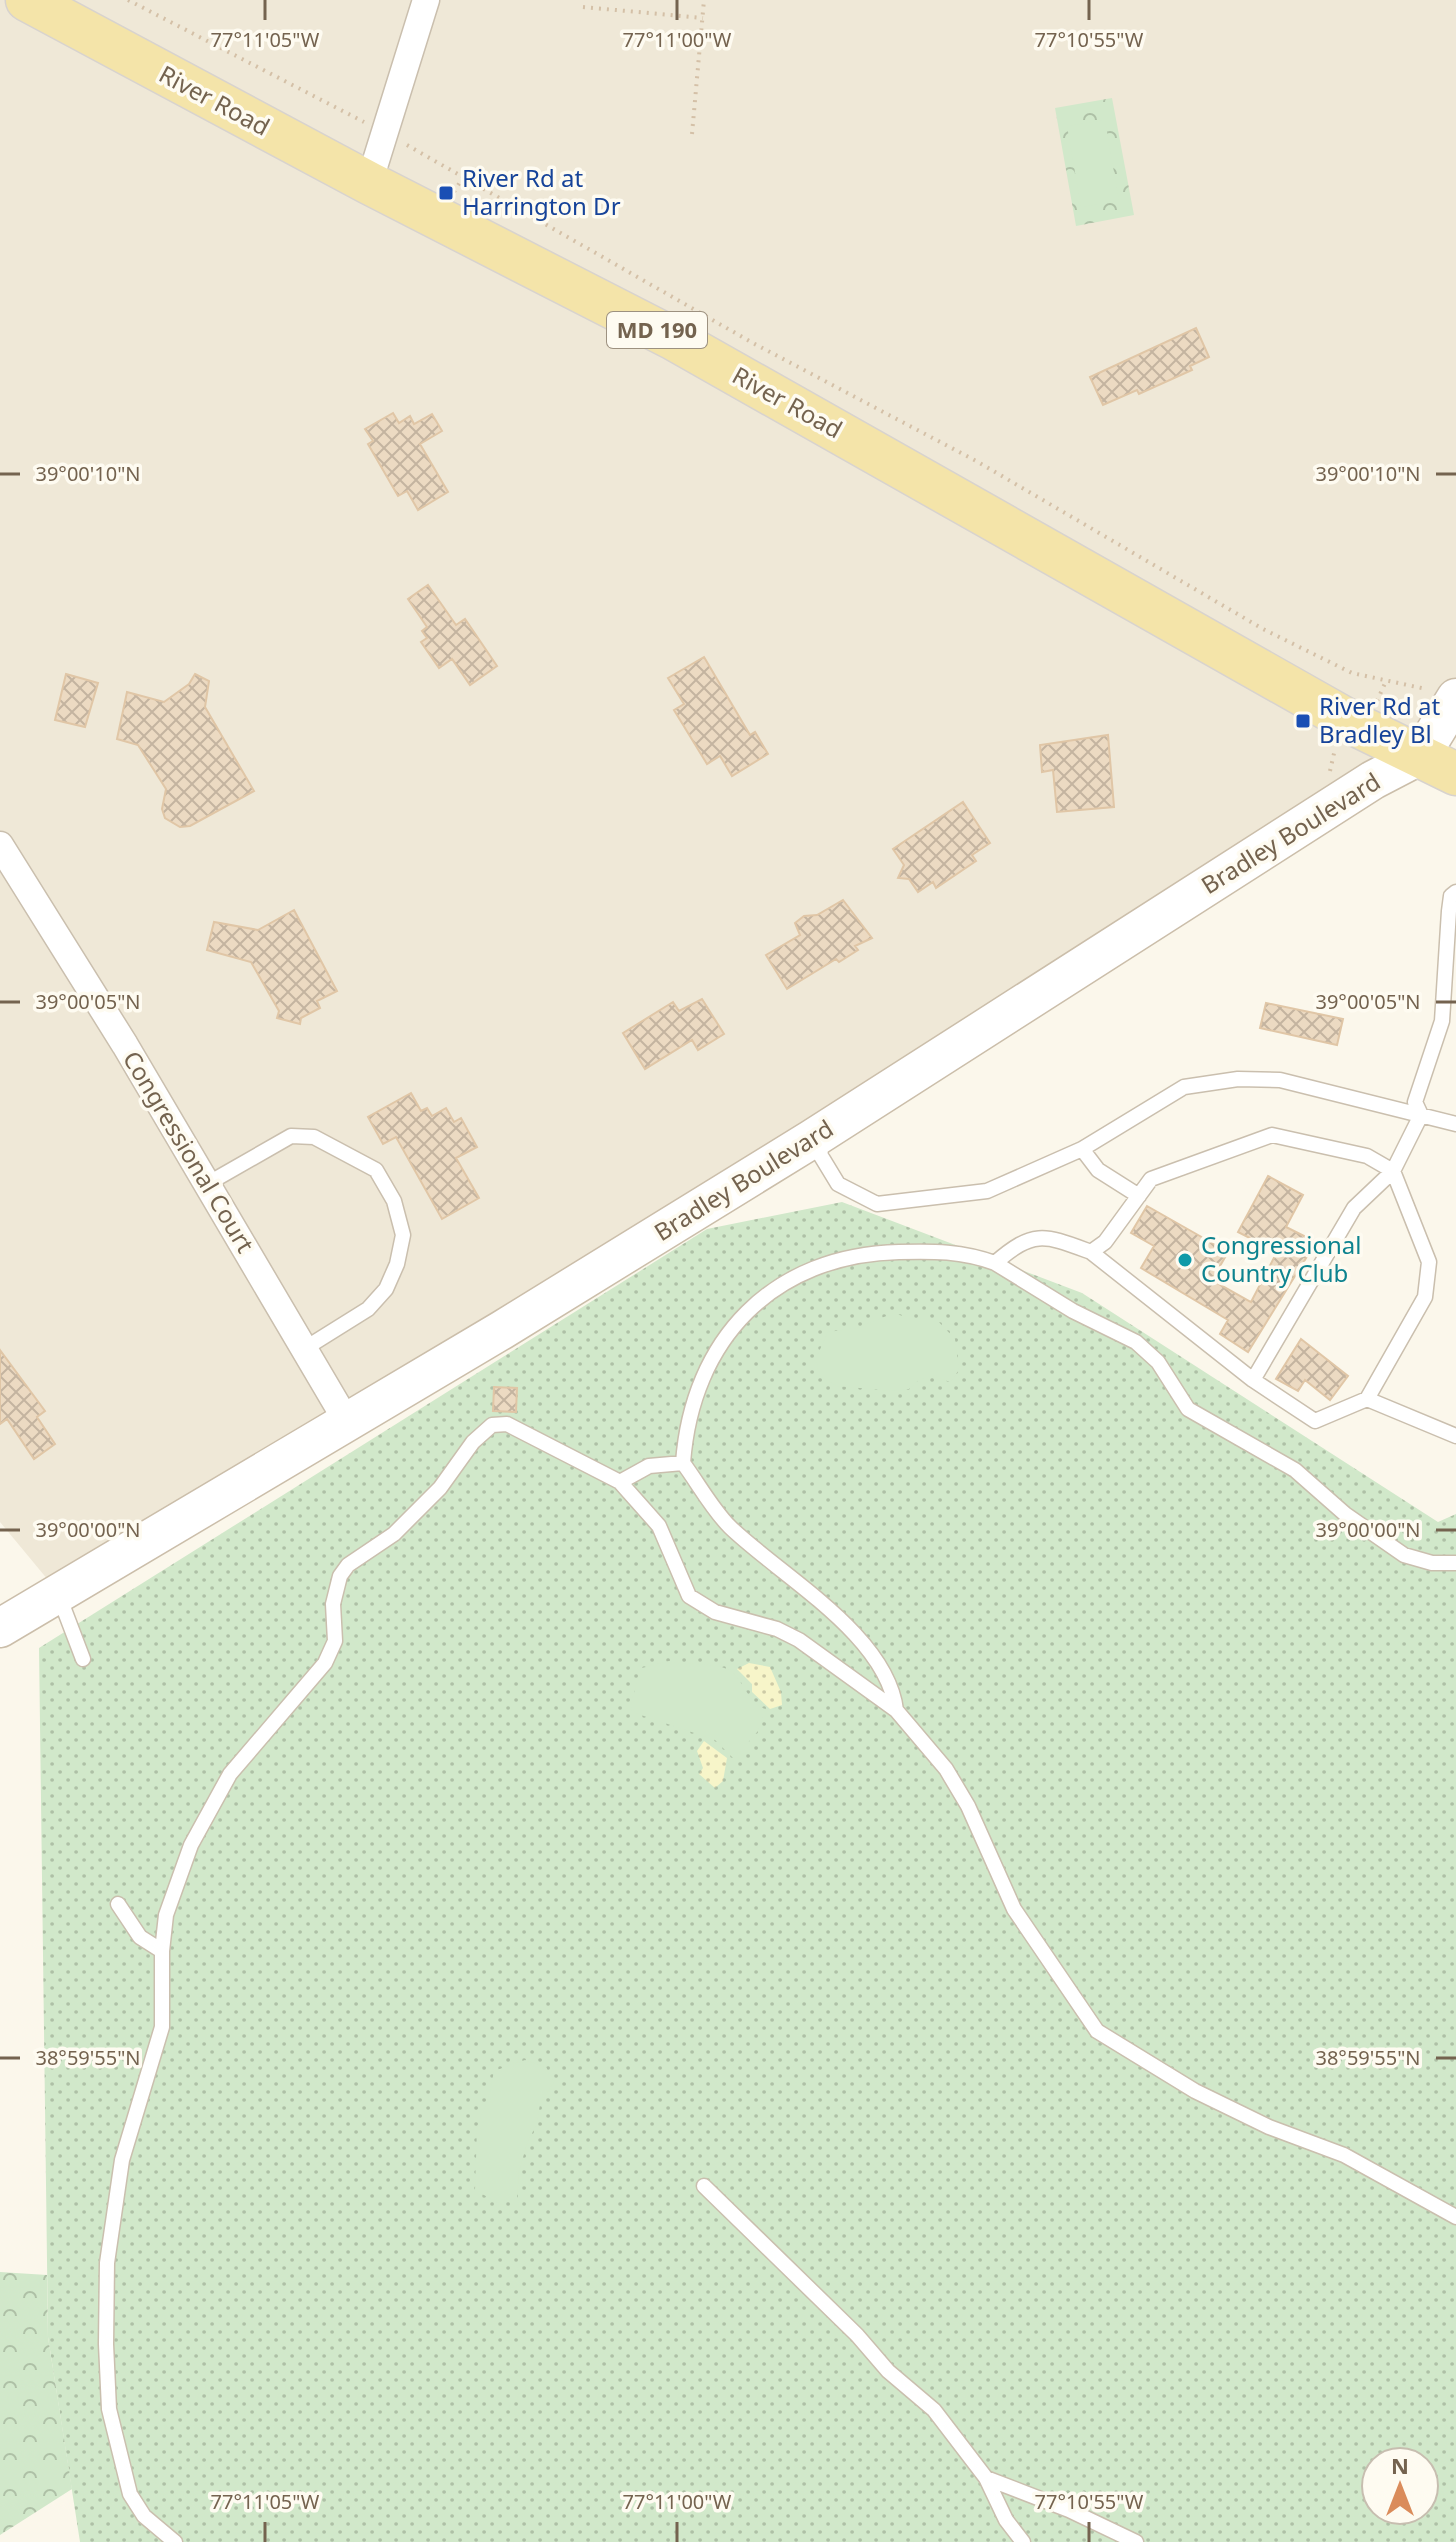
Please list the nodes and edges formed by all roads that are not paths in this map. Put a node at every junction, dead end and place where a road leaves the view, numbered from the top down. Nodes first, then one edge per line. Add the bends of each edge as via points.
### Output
1 (27, 0) edge
2 (426, 0) edge
3 (369, 183) junction
4 (1456, 699) edge
5 (1438, 765) edge
6 (0, 845) edge
7 (1456, 892) edge
8 (1421, 1115) junction
9 (1456, 1124) edge
10 (818, 1135) junction
11 (1082, 1149) junction
12 (1393, 1171) junction
13 (207, 1184) junction
14 (1139, 1196) junction
15 (1091, 1252) junction
16 (995, 1263) junction
17 (304, 1349) junction
18 (1253, 1380) junction
19 (1367, 1399) junction
20 (346, 1420) junction
21 (1456, 1436) edge
22 (683, 1463) junction
23 (620, 1482) junction
24 (1456, 1563) edge
25 (58, 1592) junction
26 (0, 1628) edge
27 (83, 1659) dead end
28 (896, 1710) junction
29 (118, 1904) dead end
30 (162, 1951) junction
31 (704, 2186) dead end
32 (1456, 2217) edge
33 (986, 2478) junction
34 (175, 2542) edge
35 (1023, 2542) edge
36 (1136, 2542) edge

1 - 3 main road, River Road / MD 190
2 - 3 street
3 - 5 main road, River Road / MD 190 via 672,338 1358,726
4 - 5 main road
5 - 10 main road, Bradley Boulevard via 1373,780
6 - 13 street, Congressional Court
7 - 8 lane via 1449,911 1442,1021 1415,1102
8 - 9 lane
8 - 11 lane via 1280,1080 1238,1079 1184,1087
8 - 12 lane
10 - 11 lane via 821,1156 838,1184 877,1204 987,1191
10 - 20 main road, Bradley Boulevard
11 - 14 lane via 1098,1170
12 - 14 lane via 1367,1156 1272,1135 1151,1179
12 - 18 lane via 1354,1208
12 - 19 lane via 1429,1262 1425,1297
13 - 17 street, Congressional Court
13 - 17 lane via 291,1136 314,1137 376,1170 394,1201 403,1235 397,1264 386,1289 368,1309
14 - 15 lane via 1105,1242
15 - 16 lane via 1052,1237 1032,1237
15 - 18 lane
16 - 22 lane via 939,1251 874,1252 825,1263 780,1285 742,1315 700,1381 686,1421
16 - 24 lane via 1136,1342 1158,1362 1188,1409 1295,1470 1404,1555
17 - 20 street, Congressional Court
18 - 19 lane via 1315,1421
19 - 21 lane
20 - 25 main road, Bradley Boulevard
22 - 23 lane via 649,1466
22 - 28 lane via 728,1525 876,1659
23 - 28 lane via 659,1526 689,1596 715,1612 799,1640
23 - 30 lane via 507,1424 492,1425 394,1534 348,1565 333,1604 335,1641 325,1663 230,1774 191,1845 166,1915
25 - 26 main road, Bradley Boulevard
25 - 27 lane
28 - 32 lane via 946,1769 1014,1909 1097,2031 1195,2091 1344,2155
29 - 30 lane via 140,1937
30 - 34 lane via 162,2027 122,2160 107,2263 106,2344 109,2409 130,2494 144,2516
31 - 33 lane via 888,2371 934,2410
33 - 35 lane
33 - 36 lane

